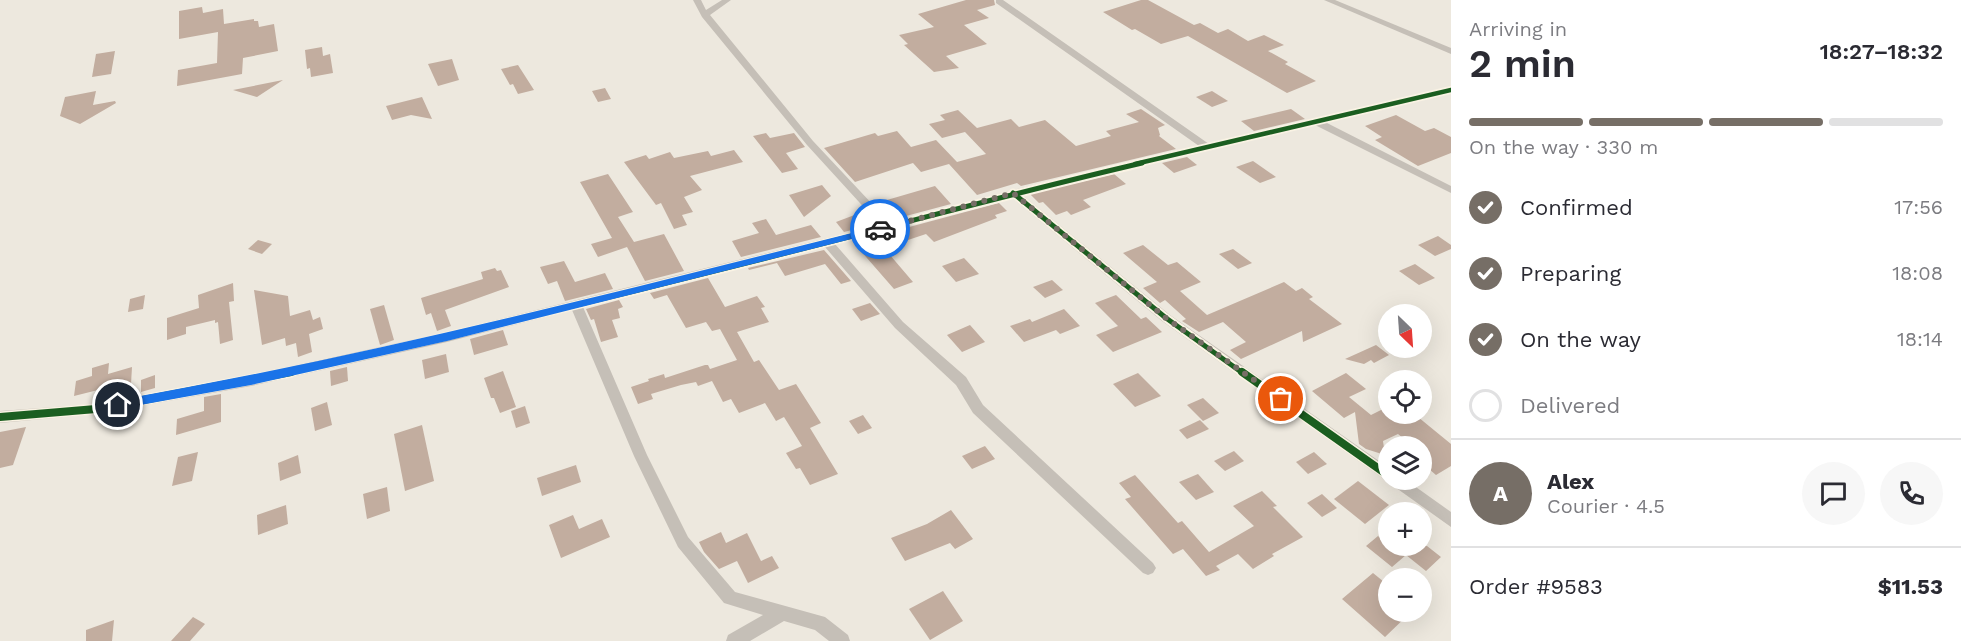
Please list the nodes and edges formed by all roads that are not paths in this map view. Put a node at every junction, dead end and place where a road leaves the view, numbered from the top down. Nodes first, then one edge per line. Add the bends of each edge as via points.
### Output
1 (697, 0) edge
2 (727, 0) edge
3 (1328, 0) edge
4 (999, 1) edge
5 (705, 15) junction
6 (1451, 51) edge
7 (1451, 90) edge
8 (1317, 122) junction
9 (1207, 147) junction
10 (1451, 190) edge
11 (1013, 193) junction
12 (888, 227) junction
13 (827, 242) junction
14 (576, 305) junction
15 (0, 417) edge
16 (1378, 468) edge
17 (1409, 490) edge
18 (1451, 520) edge
19 (1148, 568) dead end
20 (782, 613) junction
21 (734, 641) edge
22 (842, 641) edge

1 - 5 street
2 - 5 street
3 - 6 street
4 - 9 street
5 - 12 street via 810,143
7 - 8 street
8 - 9 street
8 - 10 street
9 - 11 street
11 - 12 street
11 - 16 street via 1166,318
12 - 13 street
13 - 14 street
13 - 19 street via 899,325 961,381 978,409
14 - 15 street via 251,381 96,409
14 - 20 street via 683,542 729,598
17 - 18 street
20 - 21 street
20 - 22 street via 819,623

